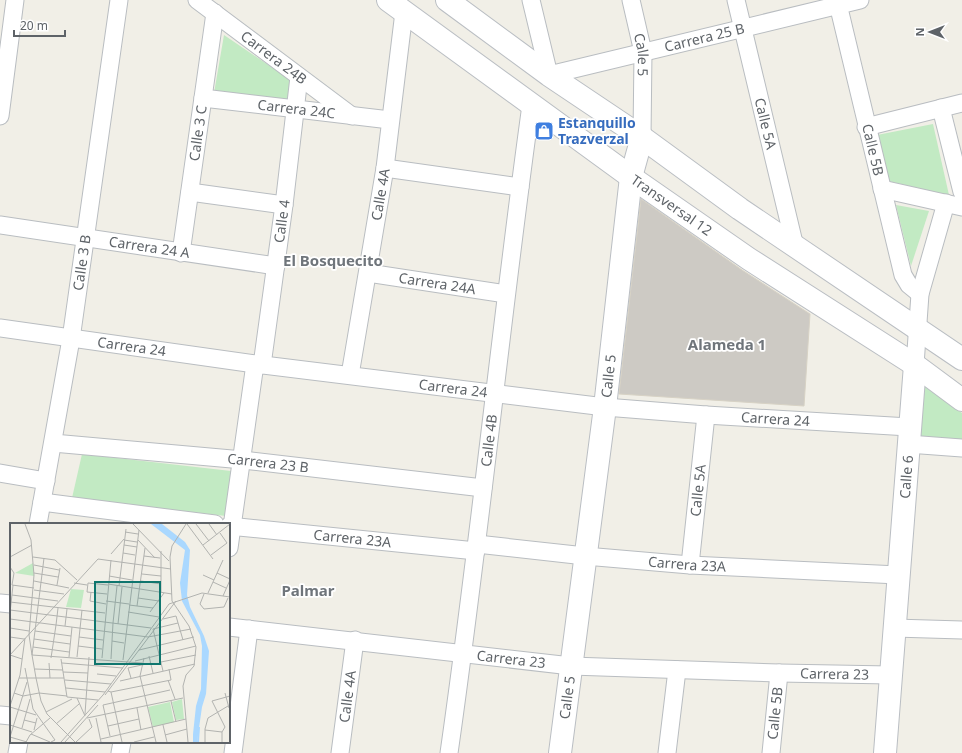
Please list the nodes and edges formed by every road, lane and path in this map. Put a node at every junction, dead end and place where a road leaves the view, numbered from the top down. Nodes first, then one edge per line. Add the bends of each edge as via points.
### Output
1 (15, 0) edge
2 (120, 0) edge
3 (197, 0) edge
4 (447, 0) edge
5 (531, 0) edge
6 (631, 0) edge
7 (736, 0) edge
8 (860, 0) edge
9 (837, 3) edge
10 (396, 6) edge
11 (215, 13) junction
12 (742, 27) junction
13 (4, 51) edge
14 (643, 52) junction
15 (549, 74) junction
16 (300, 77) junction
17 (203, 98) junction
18 (962, 103) edge
19 (531, 105) junction
20 (941, 108) junction
21 (296, 109) junction
22 (0, 116) edge
23 (352, 116) junction
24 (390, 120) junction
25 (866, 126) junction
26 (642, 137) junction
27 (384, 168) junction
28 (631, 177) junction
29 (520, 187) junction
30 (882, 189) junction
31 (190, 192) junction
32 (962, 192) edge
33 (946, 203) junction
34 (284, 205) junction
35 (962, 207) edge
36 (0, 225) edge
37 (86, 238) junction
38 (795, 247) junction
39 (180, 253) junction
40 (276, 266) junction
41 (368, 272) junction
42 (506, 294) junction
43 (920, 294) junction
44 (0, 328) edge
45 (918, 328) junction
46 (71, 338) junction
47 (962, 359) edge
48 (258, 364) junction
49 (915, 365) junction
50 (350, 375) junction
51 (493, 393) junction
52 (962, 400) edge
53 (605, 407) junction
54 (706, 415) junction
55 (908, 436) junction
56 (53, 442) junction
57 (962, 448) edge
58 (243, 460) junction
59 (0, 473) edge
60 (46, 481) junction
61 (483, 488) junction
62 (42, 502) junction
63 (38, 523) edge
64 (207, 523) edge
65 (231, 526) edge
66 (230, 537) edge
67 (476, 548) junction
68 (585, 556) junction
69 (690, 565) junction
70 (898, 575) junction
71 (0, 603) edge
72 (10, 604) edge
73 (230, 626) edge
74 (249, 628) junction
75 (894, 628) junction
76 (962, 630) edge
77 (355, 640) junction
78 (463, 653) junction
79 (571, 666) junction
80 (677, 670) junction
81 (779, 673) junction
82 (890, 674) junction
83 (0, 715) edge
84 (10, 716) edge
85 (18, 743) edge
86 (122, 743) edge
87 (230, 746) edge
88 (17, 753) edge
89 (120, 753) edge
90 (340, 753) edge
91 (449, 753) edge
92 (560, 753) edge
93 (667, 753) edge
94 (771, 753) edge
95 (885, 753) edge

1 - 13 street
2 - 37 street, Calle 3 B
3 - 11 street, Carrera 24B
4 - 15 main road
5 - 15 street
6 - 14 street, Calle 5
7 - 12 street, Calle 5A
8 - 9 street, Carrera 25 B
9 - 12 street, Carrera 25 B
9 - 25 street, Calle 5B
10 - 19 main road, Transversal 12
10 - 24 street, Calle 4A
11 - 16 street, Carrera 24B
11 - 17 street, Calle 3 C
12 - 14 street, Carrera 25 B
12 - 38 street, Calle 5A
13 - 22 street
14 - 15 street, Carrera 25 B
14 - 26 street, Calle 5
15 - 26 main road
16 - 21 street, Calle 4
16 - 23 street, Carrera 24B
17 - 21 street, Carrera 24C
17 - 31 street, Calle 3 C
18 - 20 street
19 - 28 main road, Transversal 12
19 - 29 street, Calle 4B
20 - 25 street
20 - 32 street
21 - 23 street, Carrera 24C
21 - 34 street, Calle 4
23 - 24 street, Carrera 24C
24 - 27 street, Calle 4A
25 - 30 street, Calle 5B
26 - 28 main road, Calle 5
26 - 38 main road
27 - 29 street
27 - 41 street, Calle 4A
28 - 49 main road, Transversal 12 via 749,259
28 - 53 main road, Calle 5
29 - 42 street, Calle 4B
30 - 33 street
30 - 43 street, Calle 5B via 903,275
31 - 34 street
31 - 39 street, Calle 3 C
33 - 35 street
33 - 43 street, Calle 6
34 - 40 street, Calle 4
36 - 37 street, Carrera 24 A
37 - 39 street, Carrera 24 A
37 - 46 street, Calle 3 B
38 - 45 main road
39 - 40 street, Carrera 24 A
40 - 48 street, Calle 4
41 - 42 street, Carrera 24A
41 - 50 street, Calle 4A
42 - 51 street, Calle 4B
43 - 45 street, Calle 6
44 - 46 street, Carrera 24
45 - 47 main road
45 - 49 street, Calle 6
46 - 48 street, Carrera 24
46 - 56 street, Calle 3 B
48 - 50 street, Carrera 24
48 - 58 street, Calle 4
49 - 52 main road, Transversal 12
49 - 55 main road, Calle 6
50 - 51 street, Carrera 24
51 - 53 street, Carrera 24
51 - 61 street, Calle 4B
53 - 54 street, Carrera 24
53 - 68 main road, Calle 5
54 - 55 street, Carrera 24
54 - 69 street, Calle 5A
55 - 57 street, Carrera 24
55 - 70 main road, Calle 6
56 - 58 street, Carrera 23 B
56 - 60 street, Calle 3 B
58 - 61 street, Carrera 23 B
58 - 65 street, Calle 4
59 - 60 street
60 - 62 street, Calle 3 B
61 - 67 street, Calle 4B
62 - 63 street, Calle 3 B
62 - 64 street
65 - 66 street, Calle 4
65 - 67 street, Carrera 23A
67 - 68 street, Carrera 23A
67 - 78 street, Calle 4B
68 - 69 street, Carrera 23A
68 - 79 main road, Calle 5
69 - 70 street, Carrera 23A
70 - 75 main road, Calle 6
71 - 72 street
73 - 74 street, Carrera 23
74 - 77 street, Carrera 23
74 - 87 street
75 - 76 street
75 - 82 main road, Calle 6
77 - 78 street, Carrera 23
77 - 90 street, Calle 4A
78 - 79 street, Carrera 23
78 - 91 street, Calle 4B
79 - 80 street, Carrera 23
79 - 92 main road, Calle 5
80 - 81 street, Carrera 23
80 - 93 street
81 - 82 street, Carrera 23
81 - 94 street, Calle 5B
82 - 95 main road, Calle 6
83 - 84 street
85 - 88 street
86 - 89 street

